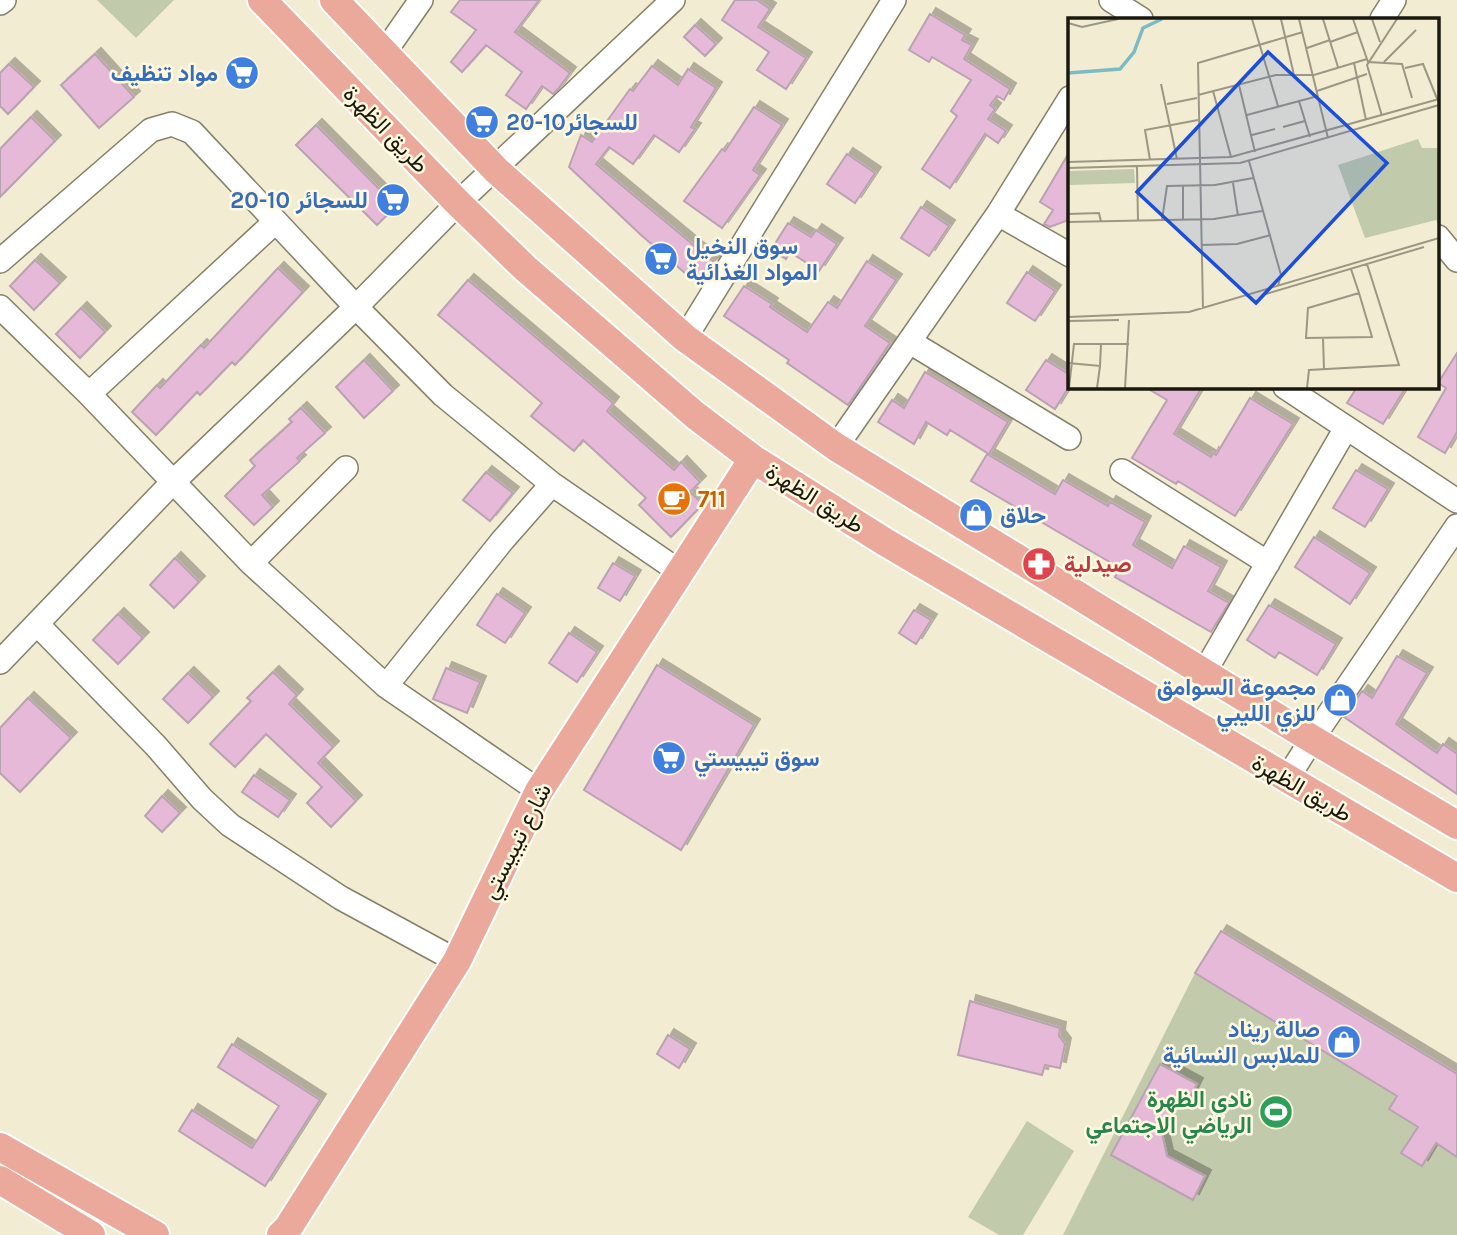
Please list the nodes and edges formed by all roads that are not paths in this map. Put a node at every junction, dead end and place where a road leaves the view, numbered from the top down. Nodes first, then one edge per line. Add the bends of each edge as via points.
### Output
1 (262, 0) edge
2 (334, 0) edge
3 (421, 0) edge
4 (673, 0) edge
5 (894, 0) edge
6 (1394, 0) edge
7 (1383, 18) edge
8 (384, 53) junction
9 (1068, 100) edge
10 (496, 170) junction
11 (458, 204) junction
12 (998, 214) junction
13 (275, 222) junction
14 (1440, 239) edge
15 (1068, 255) edge
16 (1457, 260) edge
17 (0, 261) edge
18 (0, 307) edge
19 (356, 307) junction
20 (685, 338) junction
21 (910, 342) junction
22 (1286, 388) edge
23 (89, 394) junction
24 (1346, 428) junction
25 (1069, 438) dead end
26 (836, 447) junction
27 (753, 459) junction
28 (346, 468) dead end
29 (1122, 471) dead end
30 (172, 483) junction
31 (552, 484) junction
32 (1457, 500) edge
33 (1457, 526) edge
34 (251, 563) junction
35 (1268, 563) junction
36 (680, 572) junction
37 (37, 624) junction
38 (0, 662) edge
39 (1204, 673) junction
40 (386, 686) junction
41 (1312, 739) junction
42 (1287, 779) junction
43 (539, 791) junction
44 (1457, 825) edge
45 (1457, 878) edge
46 (457, 961) junction
47 (0, 1147) edge
48 (0, 1180) edge
49 (102, 1206) junction
50 (285, 1233) edge
51 (89, 1234) edge
52 (155, 1235) edge

1 - 11 main road, طريق الظهرة
2 - 8 main road, طريق الظهرة
3 - 8 street
4 - 10 street
5 - 20 street
6 - 7 street
8 - 10 main road, طريق الظهرة
9 - 12 street
10 - 11 street
10 - 20 main road, طريق الظهرة
11 - 19 street
11 - 27 main road, طريق الظهرة via 638,367
12 - 15 street
12 - 21 street
13 - 17 street via 192,132 172,124 151,130
13 - 19 street
13 - 23 street
14 - 16 street
18 - 23 street
19 - 30 street
19 - 31 street via 443,395
20 - 26 main road, طريق الظهرة
21 - 25 street
21 - 26 street
22 - 24 street
23 - 30 street
24 - 32 street
24 - 35 street
26 - 39 main road, طريق الظهرة
27 - 36 main road, شارع تيبيستي
27 - 42 main road, طريق الظهرة
28 - 34 street
29 - 35 street
30 - 34 street
30 - 37 street
31 - 36 street
31 - 40 street
33 - 41 street
34 - 40 street
35 - 39 street
36 - 43 main road, شارع تيبيستي
37 - 38 street
37 - 46 street via 230,825 341,898
39 - 41 main road, طريق الظهرة
40 - 43 street
41 - 42 street
41 - 44 main road, طريق الظهرة
42 - 45 main road, طريق الظهرة
43 - 46 main road, شارع تيبيستي
46 - 50 main road, شارع تيبيستي
47 - 49 main road
48 - 51 main road
49 - 51 main road
49 - 52 main road

